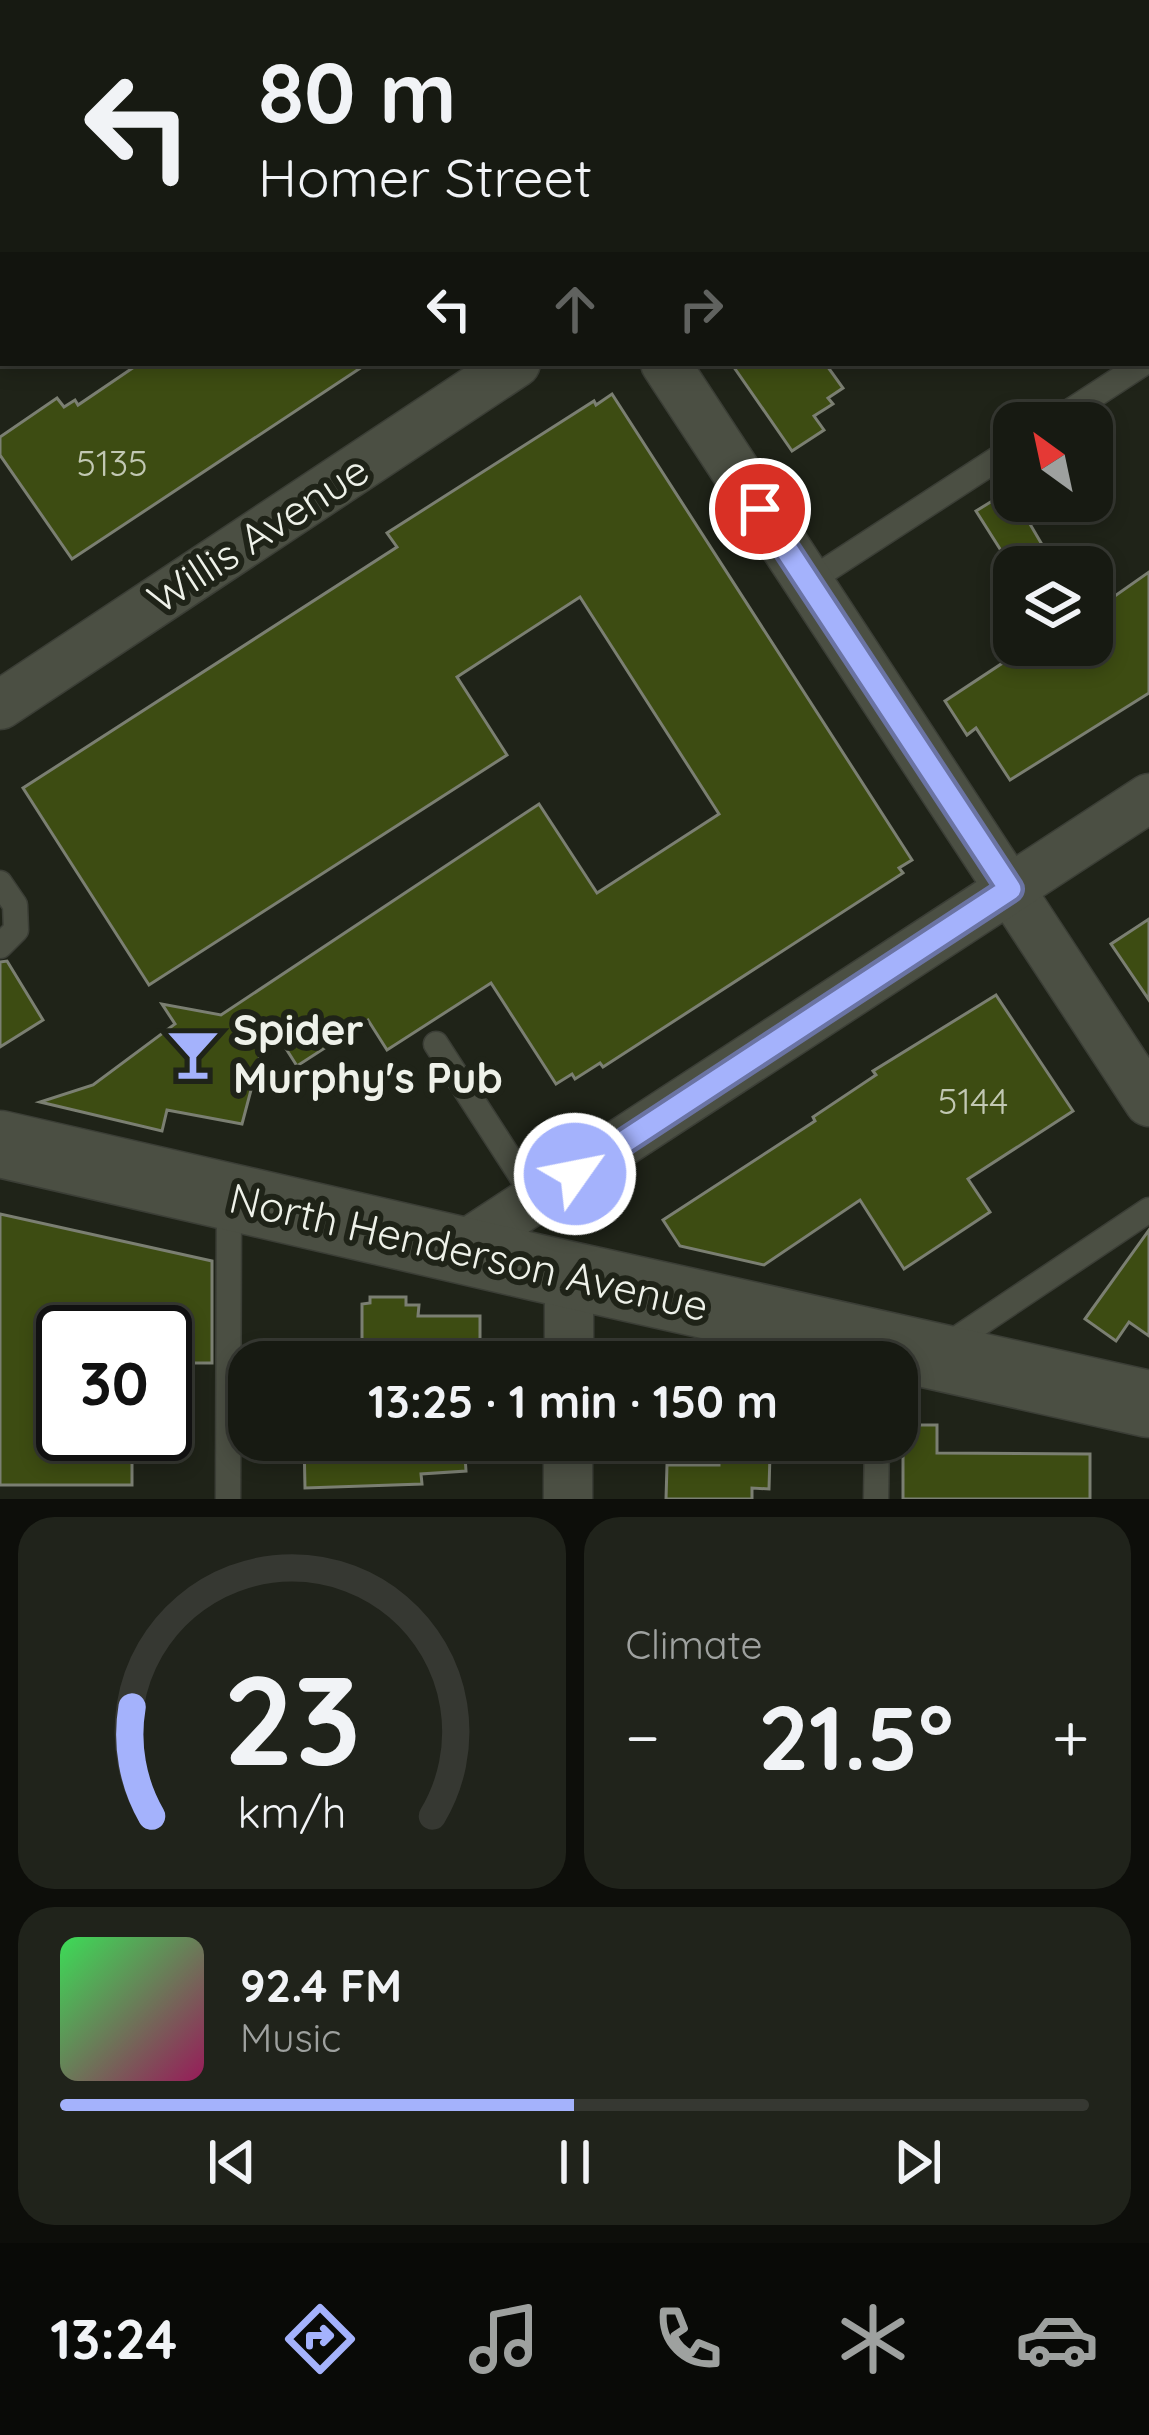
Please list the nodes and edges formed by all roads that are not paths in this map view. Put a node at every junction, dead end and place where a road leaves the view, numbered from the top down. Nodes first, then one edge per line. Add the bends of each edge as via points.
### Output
1 (511, 366) edge
2 (667, 366) edge
3 (1140, 366) edge
4 (1084, 402) edge
5 (993, 462) edge
6 (808, 582) junction
7 (0, 705) edge
8 (1149, 798) edge
9 (0, 883) edge
10 (1010, 889) junction
11 (0, 946) edge
12 (436, 1044) dead end
13 (1149, 1102) edge
14 (0, 1144) edge
15 (229, 1198) junction
16 (536, 1199) junction
17 (1149, 1210) edge
18 (460, 1248) junction
19 (569, 1277) junction
20 (569, 1341) edge
21 (844, 1341) edge
22 (917, 1341) edge
23 (918, 1357) edge
24 (1149, 1404) edge
25 (568, 1461) edge
26 (877, 1461) edge
27 (228, 1499) edge
28 (568, 1499) edge
29 (876, 1499) edge

1 - 7 street, Willis Avenue
2 - 6 street
3 - 4 lane
5 - 6 lane
6 - 10 street
8 - 10 street
9 - 11 lane via 15,904 16,930
10 - 13 street
10 - 16 street
12 - 16 lane
14 - 15 street, North Henderson Avenue
15 - 18 street, North Henderson Avenue
15 - 27 lane
16 - 18 street
17 - 22 lane
18 - 19 street, North Henderson Avenue
19 - 20 street
19 - 21 street, North Henderson Avenue
23 - 24 street, North Henderson Avenue
25 - 28 street
26 - 29 lane

